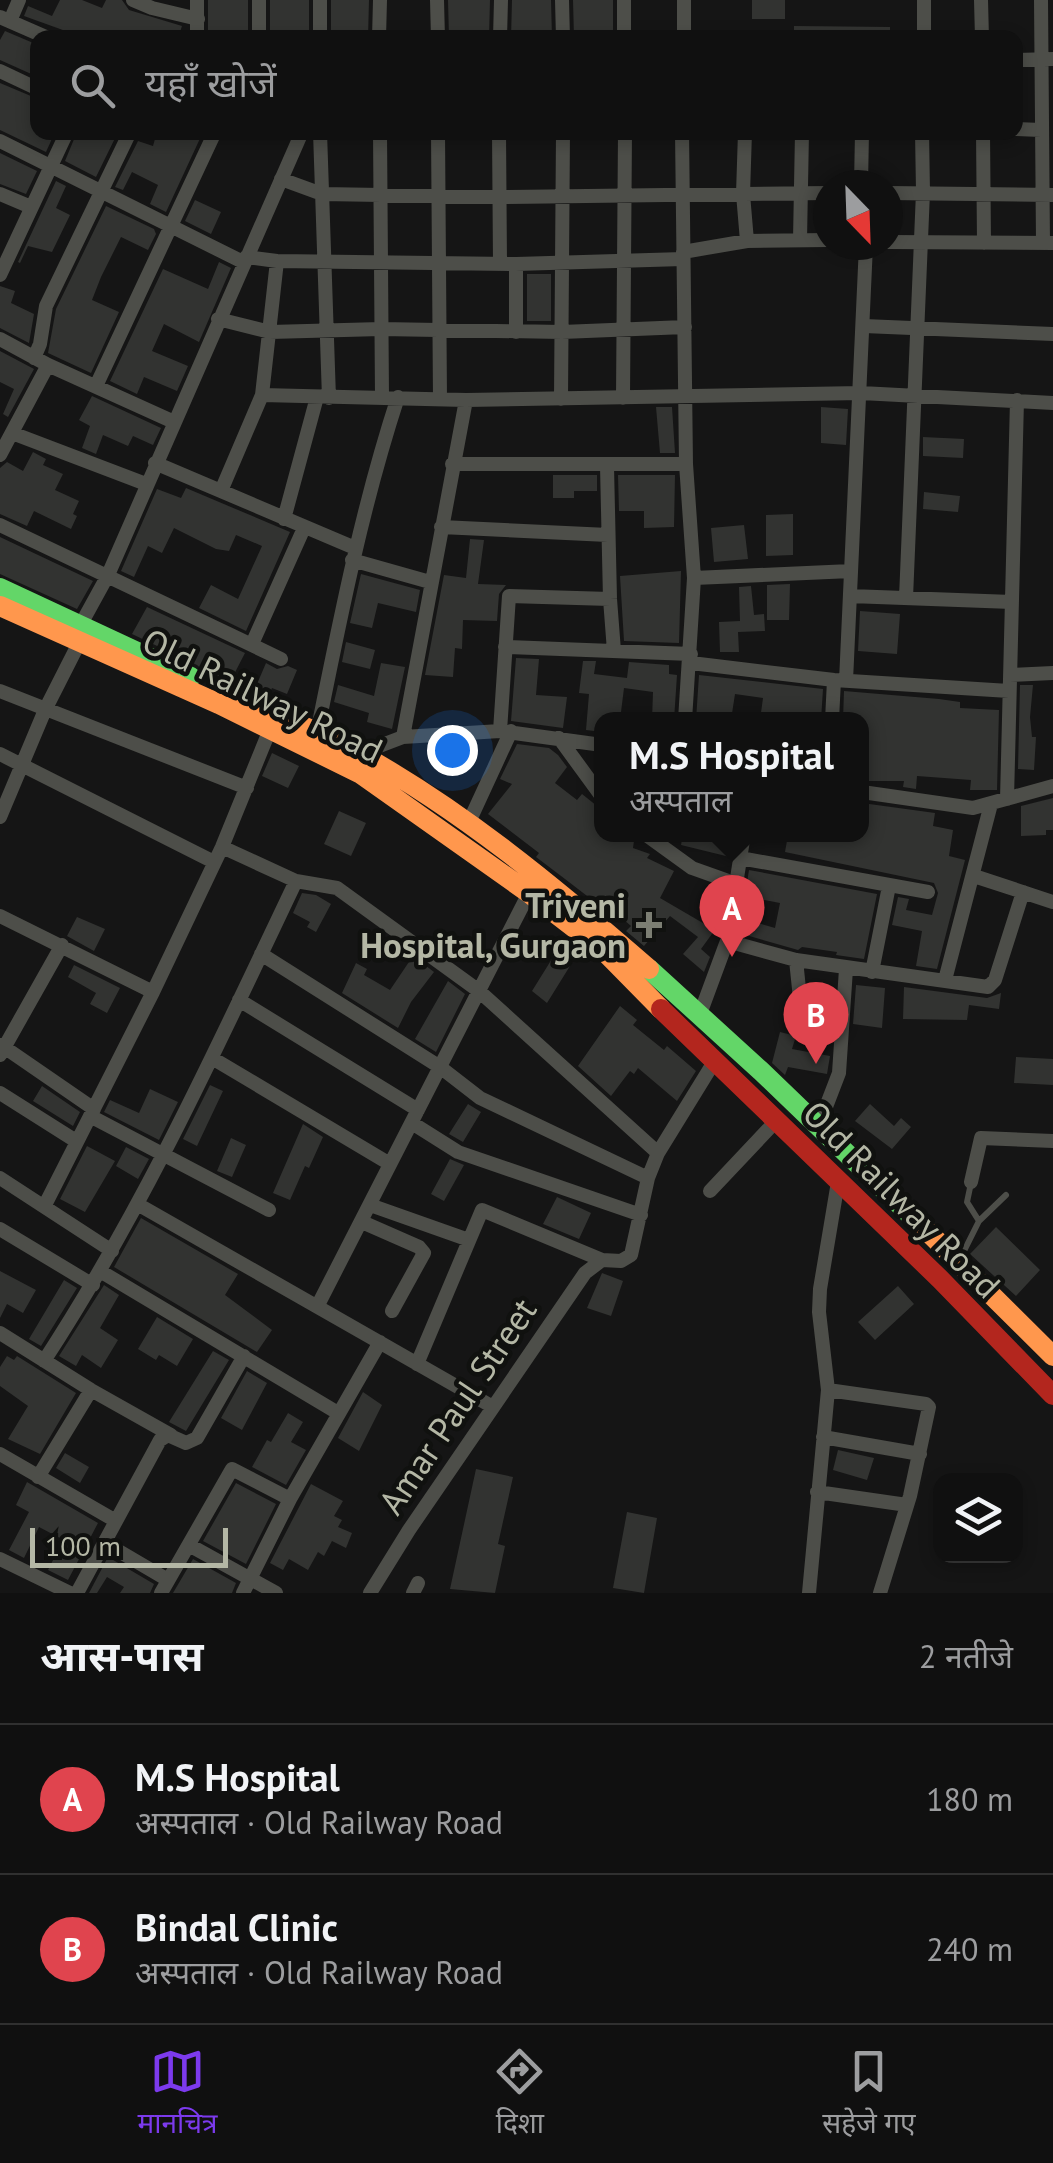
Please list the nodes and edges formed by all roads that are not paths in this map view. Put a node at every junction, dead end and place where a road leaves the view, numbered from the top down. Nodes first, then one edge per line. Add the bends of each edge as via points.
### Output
1 (19, 0) edge
2 (133, 0) edge
3 (197, 0) edge
4 (259, 0) edge
5 (320, 0) edge
6 (380, 0) edge
7 (437, 0) edge
8 (501, 0) edge
9 (562, 0) edge
10 (624, 0) edge
11 (684, 0) edge
12 (924, 0) edge
13 (981, 0) edge
14 (1041, 0) edge
15 (5, 19) edge
16 (198, 20) junction
17 (30, 30) edge
18 (197, 30) edge
19 (259, 30) edge
20 (320, 30) edge
21 (379, 30) edge
22 (438, 30) edge
23 (500, 30) edge
24 (564, 30) edge
25 (624, 30) edge
26 (684, 30) edge
27 (924, 30) edge
28 (982, 30) edge
29 (1047, 59) edge
30 (0, 70) edge
31 (30, 85) edge
32 (1023, 129) edge
33 (1042, 130) junction
34 (63, 140) edge
35 (126, 140) edge
36 (211, 140) edge
37 (298, 140) edge
38 (320, 140) edge
39 (380, 140) edge
40 (438, 140) edge
41 (499, 140) edge
42 (563, 140) edge
43 (624, 140) edge
44 (682, 140) edge
45 (745, 140) edge
46 (802, 140) edge
47 (862, 140) edge
48 (922, 140) edge
49 (983, 140) edge
50 (0, 141) edge
51 (51, 166) junction
52 (861, 170) edge
53 (281, 179) junction
54 (102, 190) junction
55 (801, 192) junction
56 (813, 192) edge
57 (923, 192) junction
58 (983, 192) junction
59 (903, 193) edge
60 (0, 194) edge
61 (322, 194) junction
62 (381, 194) junction
63 (439, 194) junction
64 (743, 194) junction
65 (626, 195) junction
66 (682, 195) junction
67 (1048, 195) edge
68 (561, 196) junction
69 (501, 197) junction
70 (31, 207) junction
71 (171, 227) junction
72 (800, 240) junction
73 (813, 240) edge
74 (747, 241) junction
75 (903, 242) edge
76 (921, 242) junction
77 (984, 243) junction
78 (1048, 243) edge
79 (683, 256) junction
80 (4, 258) edge
81 (245, 260) junction
82 (866, 260) edge
83 (277, 261) junction
84 (625, 261) junction
85 (324, 262) junction
86 (381, 262) junction
87 (440, 263) junction
88 (562, 263) junction
89 (500, 264) junction
90 (516, 264) junction
91 (0, 275) edge
92 (218, 320) junction
93 (864, 326) junction
94 (685, 327) junction
95 (918, 328) junction
96 (381, 329) junction
97 (440, 330) junction
98 (624, 330) junction
99 (326, 331) junction
100 (270, 332) junction
101 (516, 332) junction
102 (562, 332) junction
103 (1053, 334) edge
104 (0, 339) edge
105 (41, 362) junction
106 (96, 386) junction
107 (861, 392) junction
108 (916, 395) junction
109 (262, 396) junction
110 (390, 397) junction
111 (323, 398) junction
112 (440, 398) junction
113 (624, 398) junction
114 (684, 398) junction
115 (561, 399) junction
116 (466, 400) junction
117 (1017, 400) junction
118 (1053, 402) edge
119 (174, 422) junction
120 (12, 433) junction
121 (0, 455) edge
122 (155, 462) junction
123 (452, 464) junction
124 (686, 464) junction
125 (608, 466) junction
126 (146, 484) junction
127 (221, 490) junction
128 (284, 519) junction
129 (0, 525) edge
130 (441, 527) junction
131 (304, 528) junction
132 (608, 535) junction
133 (353, 554) junction
134 (850, 571) junction
135 (108, 575) junction
136 (694, 578) junction
137 (430, 582) junction
138 (0, 588) edge
139 (850, 596) junction
140 (906, 598) junction
141 (610, 599) junction
142 (1012, 602) junction
143 (0, 606) edge
144 (80, 635) junction
145 (252, 644) junction
146 (505, 647) junction
147 (614, 651) junction
148 (281, 659) dead end
149 (691, 659) junction
150 (1053, 673) edge
151 (840, 681) junction
152 (1009, 683) junction
153 (0, 691) edge
154 (45, 710) junction
155 (686, 712) edge
156 (834, 712) edge
157 (273, 722) junction
158 (506, 731) junction
159 (317, 733) junction
160 (403, 738) junction
161 (559, 738) junction
162 (594, 744) edge
163 (0, 754) edge
164 (360, 754) junction
165 (22, 764) junction
166 (594, 786) edge
167 (1053, 786) edge
168 (247, 788) junction
169 (869, 793) edge
170 (1007, 799) junction
171 (991, 804) junction
172 (0, 817) edge
173 (469, 822) junction
174 (656, 842) edge
175 (743, 842) edge
176 (222, 847) junction
177 (740, 858) junction
178 (214, 862) junction
179 (974, 876) junction
180 (296, 881) junction
181 (736, 884) junction
182 (888, 886) junction
183 (928, 892) dead end
184 (1023, 892) junction
185 (529, 893) junction
186 (1053, 902) edge
187 (0, 916) edge
188 (727, 941) junction
189 (62, 945) junction
190 (261, 954) junction
191 (796, 960) junction
192 (846, 969) junction
193 (872, 972) junction
194 (945, 980) junction
195 (479, 991) junction
196 (153, 992) junction
197 (239, 1000) junction
198 (706, 1020) junction
199 (803, 1027) dead end
200 (694, 1043) junction
201 (2, 1049) edge
202 (212, 1058) junction
203 (714, 1062) junction
204 (440, 1067) junction
205 (0, 1093) edge
206 (92, 1113) junction
207 (414, 1116) junction
208 (777, 1120) junction
209 (819, 1125) junction
210 (76, 1141) junction
211 (1053, 1141) edge
212 (658, 1153) junction
213 (165, 1155) junction
214 (390, 1164) junction
215 (0, 1178) edge
216 (648, 1178) junction
217 (838, 1182) junction
218 (971, 1182) joint
219 (710, 1191) dead end
220 (1006, 1195) dead end
221 (46, 1205) junction
222 (139, 1205) junction
223 (370, 1205) junction
224 (269, 1210) dead end
225 (640, 1215) junction
226 (979, 1220) junction
227 (362, 1222) junction
228 (0, 1229) edge
229 (469, 1240) junction
230 (112, 1251) junction
231 (602, 1260) junction
232 (958, 1262) junction
233 (97, 1278) junction
234 (940, 1279) junction
235 (318, 1306) junction
236 (392, 1311) dead end
237 (0, 1333) edge
238 (380, 1342) junction
239 (244, 1356) junction
240 (1053, 1356) edge
241 (44, 1361) junction
242 (418, 1364) junction
243 (91, 1390) junction
244 (828, 1390) junction
245 (1053, 1395) edge
246 (492, 1407) junction
247 (338, 1413) junction
248 (171, 1435) junction
249 (823, 1437) junction
250 (0, 1454) edge
251 (920, 1454) junction
252 (38, 1477) junction
253 (817, 1492) junction
254 (290, 1499) junction
255 (907, 1505) junction
256 (116, 1521) junction
257 (104, 1543) junction
258 (189, 1545) junction
259 (0, 1558) edge
260 (164, 1586) edge
261 (246, 1586) edge
262 (73, 1593) edge
263 (276, 1593) edge
264 (370, 1593) edge
265 (810, 1593) edge
266 (880, 1593) edge

1 - 15 street
2 - 16 street
3 - 16 street
4 - 19 street
5 - 20 street
6 - 21 street
7 - 22 street
8 - 23 street
9 - 24 street
10 - 25 street
11 - 26 street
12 - 27 street
13 - 28 street
14 - 29 street
15 - 17 street
16 - 18 street
29 - 33 street
30 - 31 street
32 - 33 street
33 - 67 street
34 - 51 street
35 - 54 street
36 - 71 street
37 - 53 street
38 - 61 street
39 - 62 street
40 - 63 street
41 - 69 street
42 - 68 street
43 - 65 street
44 - 66 street
45 - 64 street
46 - 55 street
47 - 52 street
48 - 57 street
49 - 58 street
50 - 51 street
51 - 54 street
51 - 70 street
53 - 61 street
53 - 81 street
54 - 71 street
54 - 105 street via 46,306
55 - 56 street
55 - 64 street
55 - 72 street
57 - 58 street
57 - 59 street
57 - 76 street
58 - 67 street
58 - 77 street
60 - 70 street
61 - 62 street
61 - 85 street
62 - 63 street
62 - 86 street
63 - 69 street
63 - 87 street
64 - 66 street
64 - 74 street
65 - 66 street
65 - 68 street
65 - 84 street
66 - 79 street
67 - 78 street
68 - 69 street
68 - 88 street
69 - 89 street
70 - 80 street
71 - 81 street
71 - 106 street
72 - 73 street
72 - 74 street
74 - 79 street
75 - 76 street
76 - 77 street
76 - 95 street
77 - 78 street
79 - 84 street
79 - 94 street
80 - 91 street
81 - 83 street
81 - 92 street
82 - 93 street
83 - 85 street
83 - 100 street
84 - 88 street
84 - 98 street
85 - 86 street
85 - 99 street
86 - 87 street
86 - 96 street
87 - 89 street
87 - 97 street
88 - 90 street
88 - 102 street
89 - 90 street
90 - 101 street
92 - 100 street
92 - 119 street
93 - 95 street
93 - 107 street
94 - 98 street
94 - 114 street
95 - 103 street
95 - 108 street
96 - 97 street
96 - 99 street
96 - 110 street
97 - 101 street
97 - 112 street
98 - 102 street
98 - 113 street
99 - 100 street
99 - 111 street
100 - 109 street
101 - 102 street
102 - 115 street
104 - 105 street
105 - 106 street
105 - 120 street
106 - 119 street
107 - 108 street
107 - 114 street
107 - 134 street
108 - 117 street
108 - 140 street
109 - 111 street
109 - 127 street
110 - 111 street
110 - 112 street
110 - 133 street
111 - 128 street
112 - 116 street
113 - 114 street
113 - 115 street
114 - 124 street
115 - 116 street
116 - 123 street
117 - 118 street
117 - 142 street
119 - 122 street
120 - 121 street
120 - 126 street
122 - 126 street
122 - 127 street
123 - 125 street
123 - 130 street
124 - 125 street
124 - 136 street
125 - 132 street
126 - 135 street
127 - 128 street
128 - 131 street
129 - 135 street
130 - 132 street
130 - 137 street
131 - 133 street
131 - 145 street
132 - 141 street
133 - 137 street
133 - 159 street
134 - 136 street
134 - 139 street
135 - 144 street
135 - 145 street
136 - 149 street
137 - 160 street
138 - 144 main road, Old Railway Road
139 - 140 street
139 - 151 street
140 - 142 street
141 - 146 street via 512,594
141 - 147 street
142 - 152 street
143 - 144 main road, Old Railway Road
144 - 154 street
144 - 157 main road, Old Railway Road
145 - 148 street
146 - 147 street
146 - 158 street
147 - 149 street
149 - 151 street
149 - 155 street
150 - 152 street
151 - 152 street
151 - 156 street
152 - 170 street
153 - 154 street
154 - 165 street
154 - 168 street
157 - 159 main road, Old Railway Road
157 - 168 street
157 - 185 main road, Old Railway Road via 361,774
158 - 160 street
158 - 161 street
158 - 173 street
159 - 164 main road, Old Railway Road
160 - 164 street
161 - 162 street
161 - 166 street
163 - 165 street
164 - 173 main road, Old Railway Road
165 - 172 street
165 - 178 street
167 - 170 street
168 - 176 street
169 - 171 street via 956,807
170 - 171 street
171 - 179 street
173 - 198 main road, Old Railway Road
174 - 181 street via 692,868
175 - 177 street
176 - 178 street
176 - 180 street
177 - 181 street
177 - 182 street
178 - 196 street
179 - 184 street
179 - 194 street
180 - 190 street
180 - 195 street via 338,888
181 - 188 street
182 - 183 street
182 - 193 street
184 - 186 street
184 - 194 street via 994,984
185 - 195 street
185 - 200 main road, Old Railway Road via 603,950
187 - 189 street
188 - 191 street
188 - 198 street
189 - 196 street
189 - 201 street
190 - 197 street
190 - 204 street
191 - 192 street
191 - 199 street
192 - 193 street
192 - 209 street via 839,1073
193 - 194 street
195 - 204 street
195 - 212 street
196 - 206 street
197 - 202 street
197 - 207 street
198 - 200 main road
198 - 209 main road, Old Railway Road
200 - 203 main road, Old Railway Road
201 - 206 street
202 - 213 street
202 - 214 street
203 - 208 main road, Old Railway Road
203 - 212 street
204 - 207 street
204 - 216 street via 498,1108
205 - 210 street
206 - 210 street
206 - 213 street
207 - 214 street
207 - 225 street via 458,1152
208 - 217 main road, Old Railway Road
208 - 219 street
209 - 232 main road, Old Railway Road
210 - 221 street
211 - 218 street via 981,1138
212 - 216 street
213 - 222 street
213 - 224 street
214 - 223 street
215 - 221 street
216 - 225 street
217 - 234 main road, Old Railway Road
217 - 244 street via 819,1312
218 - 226 lane via 967,1202
220 - 226 lane
221 - 230 street
222 - 230 street
222 - 235 street
223 - 227 street
223 - 229 street
225 - 231 street, Amar Paul Street via 631,1255
226 - 232 lane
227 - 235 street
227 - 236 street via 424,1253
228 - 233 street
229 - 231 street via 485,1210
229 - 242 street
230 - 233 street
231 - 246 street, Amar Paul Street via 585,1272
232 - 234 main road
232 - 240 main road, Old Railway Road
233 - 239 street
233 - 241 street
234 - 245 main road, Old Railway Road
235 - 238 street
237 - 241 street
238 - 242 street
238 - 247 street
239 - 247 street
239 - 248 street via 194,1441
241 - 243 street
242 - 246 street
243 - 248 street
243 - 252 street
244 - 249 street
244 - 251 street via 928,1405
246 - 264 street, Amar Paul Street
247 - 254 street
248 - 256 street via 160,1440
249 - 251 street
249 - 253 street
250 - 252 street
251 - 255 street
252 - 256 street
253 - 255 street
253 - 265 street
254 - 258 street via 232,1469
254 - 261 street
255 - 266 street
256 - 257 street
257 - 260 street
257 - 262 street
258 - 260 street
258 - 261 street
259 - 262 street
261 - 263 street

